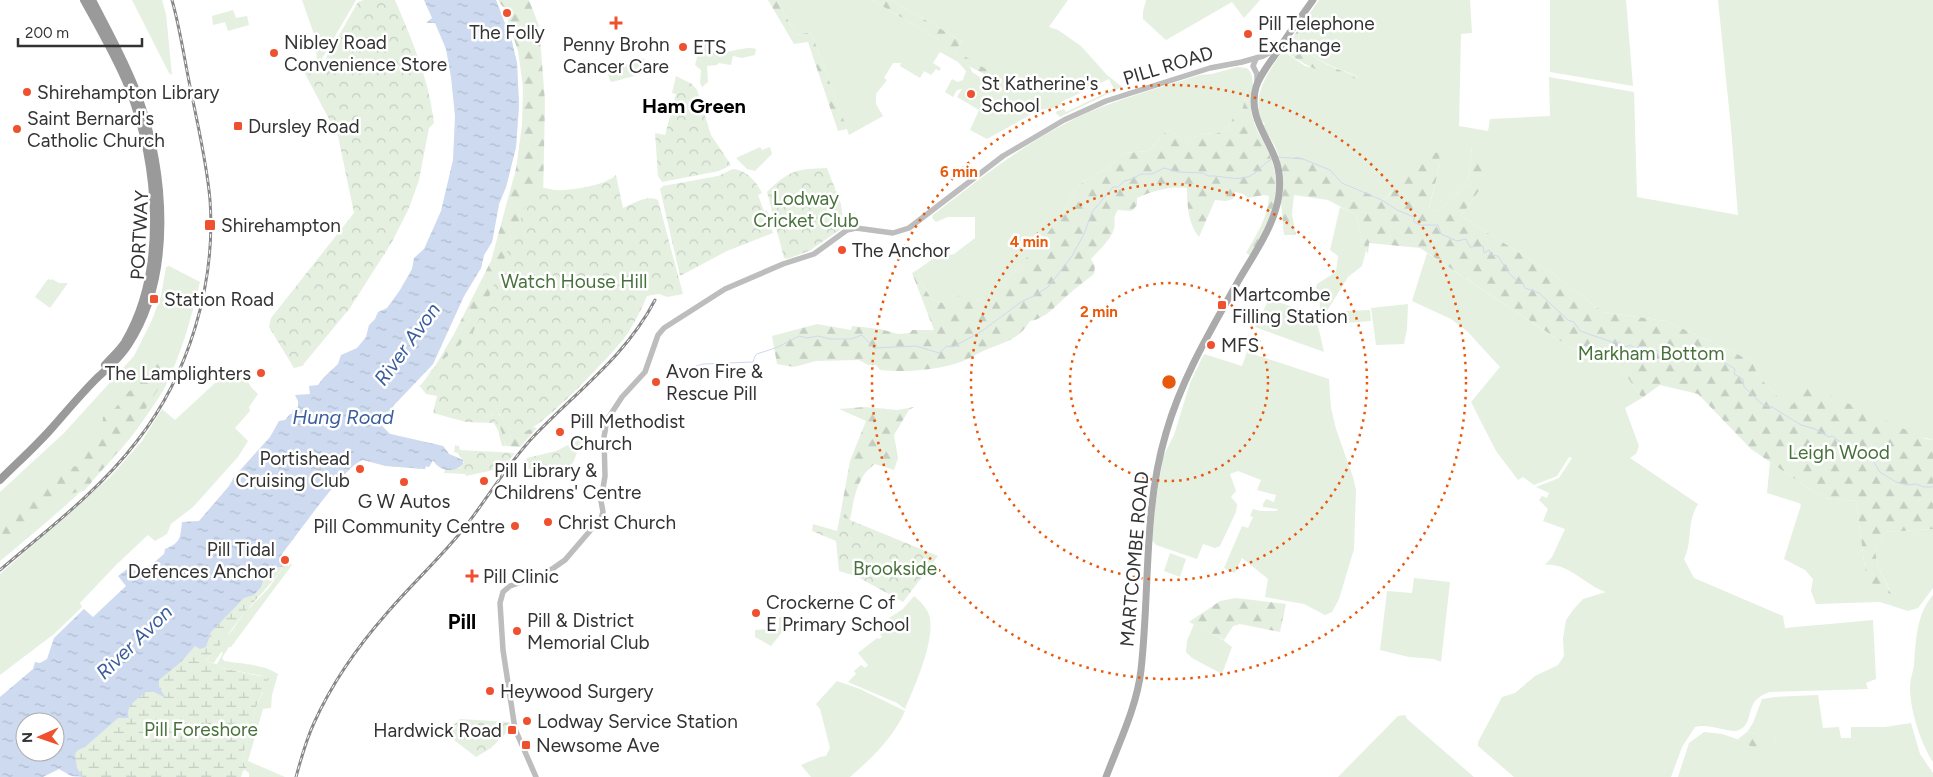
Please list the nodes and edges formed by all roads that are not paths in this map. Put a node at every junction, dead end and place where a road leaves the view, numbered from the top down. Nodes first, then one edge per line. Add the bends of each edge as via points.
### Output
1 (84, 0) edge
2 (92, 0) edge
3 (1313, 0) edge
4 (1279, 48) junction
5 (1263, 56) junction
6 (1256, 59) junction
7 (1242, 62) junction
8 (1268, 64) junction
9 (1253, 66) junction
10 (1257, 84) junction
11 (98, 377) junction
12 (0, 480) edge
13 (536, 777) edge
14 (1106, 777) edge

1 - 11 highway, PORTWAY via 129,88 145,139 153,203 151,267 142,301 124,343
2 - 11 highway, PORTWAY via 138,95 153,151 160,205 158,259 150,298 128,346
3 - 4 main road, PILL ROAD
4 - 5 street, PILL ROAD
4 - 8 main road, MARTCOMBE ROAD
5 - 6 street, PILL ROAD
5 - 8 street
6 - 7 street, PILL ROAD
6 - 9 street
7 - 9 street, PILL ROAD
7 - 13 street, PILL ROAD via 1210,68 1106,101 1064,120 1003,156 909,228 884,233 856,228 846,230 814,254 725,289 661,331 649,364 639,380 615,405 605,425 601,518 565,560 540,576 510,586 503,592 500,603 505,666 515,729
8 - 9 street, PILL ROAD
8 - 10 main road, MARTCOMBE ROAD
9 - 10 street
10 - 14 main road, MARTCOMBE ROAD via 1254,109 1276,162 1279,192 1272,222 1194,363 1166,432 1151,507 1139,683
11 - 12 highway, PORTWAY

